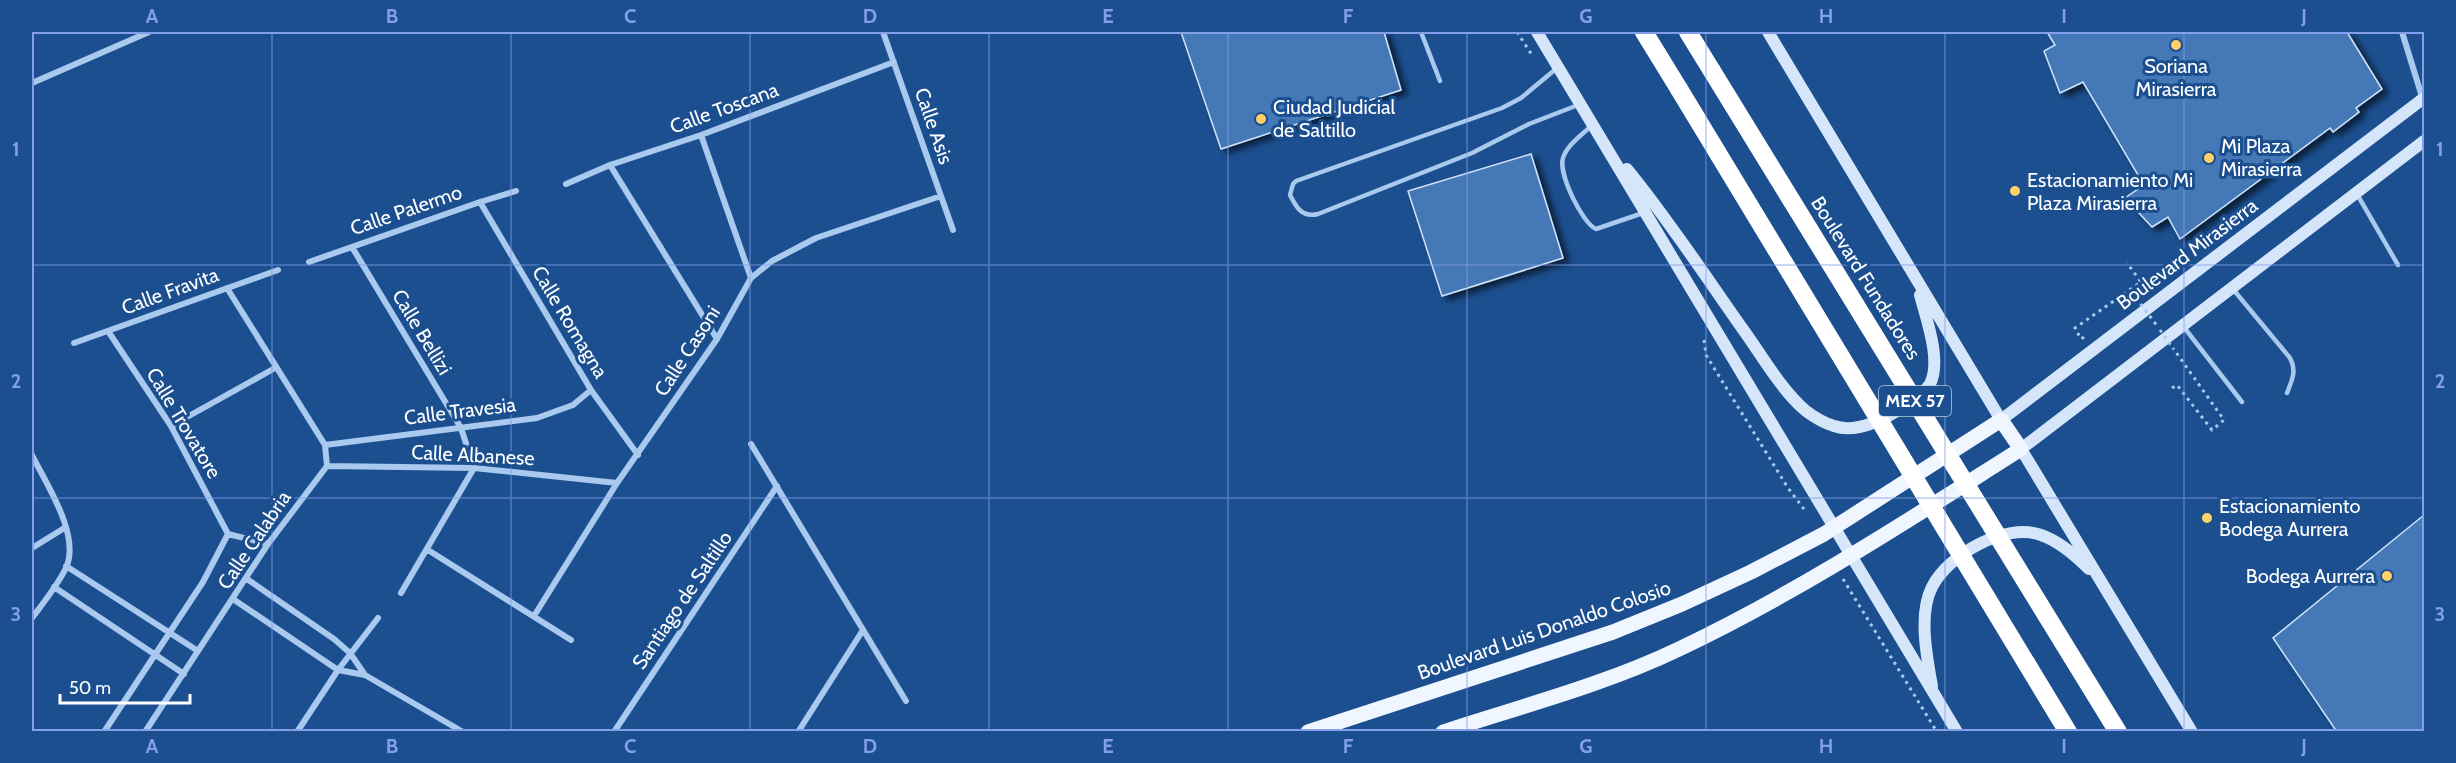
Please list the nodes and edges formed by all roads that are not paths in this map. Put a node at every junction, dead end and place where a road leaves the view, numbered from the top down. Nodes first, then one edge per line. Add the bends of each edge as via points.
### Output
1 (149, 32) edge
2 (883, 32) edge
3 (1421, 32) edge
4 (1537, 32) edge
5 (1644, 32) edge
6 (1688, 32) edge
7 (1768, 32) edge
8 (2402, 32) edge
9 (894, 62) junction
10 (1558, 67) junction
11 (1440, 81) dead end
12 (32, 83) edge
13 (2424, 99) edge
14 (1581, 104) junction
15 (1596, 130) junction
16 (701, 135) junction
17 (2424, 141) edge
18 (610, 165) junction
19 (566, 184) dead end
20 (516, 191) dead end
21 (2357, 193) junction
22 (941, 196) junction
23 (480, 202) junction
24 (1646, 212) junction
25 (953, 230) dead end
26 (352, 247) junction
27 (309, 262) dead end
28 (2398, 265) dead end
29 (278, 270) dead end
30 (751, 278) junction
31 (1916, 279) junction
32 (227, 288) junction
33 (2232, 288) junction
34 (2182, 326) junction
35 (108, 331) junction
36 (717, 339) junction
37 (74, 343) dead end
38 (275, 368) junction
39 (591, 390) junction
40 (2287, 393) dead end
41 (2242, 402) dead end
42 (2001, 420) junction
43 (171, 426) junction
44 (461, 428) junction
45 (751, 444) dead end
46 (326, 445) junction
47 (2021, 449) junction
48 (32, 455) edge
49 (638, 455) junction
50 (327, 466) junction
51 (474, 468) junction
52 (617, 483) junction
53 (777, 486) junction
54 (66, 527) junction
55 (1833, 528) junction
56 (228, 534) junction
57 (268, 544) junction
58 (32, 548) edge
59 (428, 550) junction
60 (1851, 556) junction
61 (66, 566) junction
62 (247, 579) junction
63 (2100, 580) junction
64 (54, 587) junction
65 (401, 593) dead end
66 (234, 599) junction
67 (534, 616) junction
68 (32, 618) edge
69 (378, 618) dead end
70 (863, 630) junction
71 (170, 634) junction
72 (571, 640) dead end
73 (198, 651) junction
74 (350, 653) junction
75 (156, 656) junction
76 (338, 670) junction
77 (184, 674) junction
78 (365, 675) junction
79 (1934, 696) junction
80 (906, 701) dead end
81 (455, 729) edge
82 (104, 732) edge
83 (145, 732) edge
84 (297, 732) edge
85 (463, 732) edge
86 (614, 732) edge
87 (798, 732) edge
88 (1308, 732) edge
89 (1443, 732) edge
90 (1957, 732) edge
91 (2068, 732) edge
92 (2118, 732) edge
93 (2192, 732) edge

1 - 12 street
2 - 9 street, Calle Asis
3 - 11 lane
4 - 10 main road
5 - 91 highway, MEX 57, bridge
6 - 92 highway, Boulevard Fundadores / MEX 57, bridge
7 - 31 main road
8 - 13 street
9 - 16 street, Calle Toscana
9 - 22 street, Calle Asis
10 - 14 main road
10 - 14 lane via 1521,98 1502,108 1296,181 1290,195 1303,214 1318,214 1472,153 1529,124
13 - 42 main road, Boulevard Mirasierra
14 - 15 main road
15 - 24 main road
15 - 24 lane via 1567,149 1563,159 1565,178 1581,213 1589,226 1596,229
15 - 31 main road via 1650,196 1773,372 1805,410 1830,425 1850,429 1874,422 1903,407 1930,383 1934,356
16 - 18 street, Calle Toscana
16 - 30 street
17 - 21 main road
18 - 19 street, Calle Toscana
18 - 36 street
20 - 23 street, Calle Palermo
21 - 28 lane
21 - 33 main road
22 - 25 street, Calle Asis
22 - 30 street, Calle Casoni via 816,238 772,261
23 - 26 street, Calle Palermo
23 - 39 street, Calle Romagna
24 - 55 main road
26 - 27 street, Calle Palermo
26 - 44 street, Calle Bellizi
29 - 32 street, Calle Fravita
30 - 36 street, Calle Casoni
31 - 42 main road
32 - 35 street, Calle Fravita
32 - 38 street
33 - 34 main road
33 - 40 lane via 2295,366
34 - 41 lane
34 - 47 main road
35 - 37 street, Calle Fravita
35 - 43 street, Calle Trovatore
36 - 49 street, Calle Casoni
38 - 43 street
38 - 46 street
39 - 44 street, Calle Travesia via 573,405 537,418
39 - 49 street, Calle Romagna
42 - 47 main road
42 - 55 main road, Boulevard Luis Donaldo Colosio
43 - 56 street, Calle Trovatore
44 - 46 street, Calle Travesia
44 - 51 street, Calle Bellizi
45 - 53 street
46 - 50 street
47 - 60 main road
47 - 63 main road
48 - 54 street
49 - 52 street, Calle Casoni
50 - 51 street, Calle Albanese
50 - 57 street, Calle Calabria
51 - 52 street, Calle Albanese
51 - 59 street
52 - 67 street, Calle Casoni
53 - 70 street
53 - 86 street, Santiago de Saltillo
54 - 58 street
54 - 61 street via 70,554
55 - 60 main road
55 - 88 main road, Boulevard Luis Donaldo Colosio via 1751,572 1613,632
56 - 57 street
56 - 71 street, Calle Calabria
57 - 62 street, Calle Calabria
59 - 65 street
59 - 67 street
60 - 79 main road
60 - 89 main road via 1678,650 1602,680
61 - 64 street
61 - 71 street
62 - 66 street, Calle Calabria
62 - 74 street
63 - 79 main road via 2078,558 2039,534 2018,532 1979,543 1943,573 1932,586 1928,599 1924,630
63 - 93 main road
64 - 68 street
64 - 75 street
66 - 73 street, Calle Calabria
66 - 76 street
67 - 72 street
69 - 74 street
70 - 80 street
70 - 87 street
71 - 73 street
71 - 75 street, Calle Calabria
73 - 77 street, Calle Calabria
74 - 76 street
74 - 78 street
75 - 77 street
75 - 82 street, Calle Calabria
76 - 78 street
76 - 84 street
77 - 83 street, Calle Calabria
78 - 81 street
79 - 90 main road
81 - 85 street

